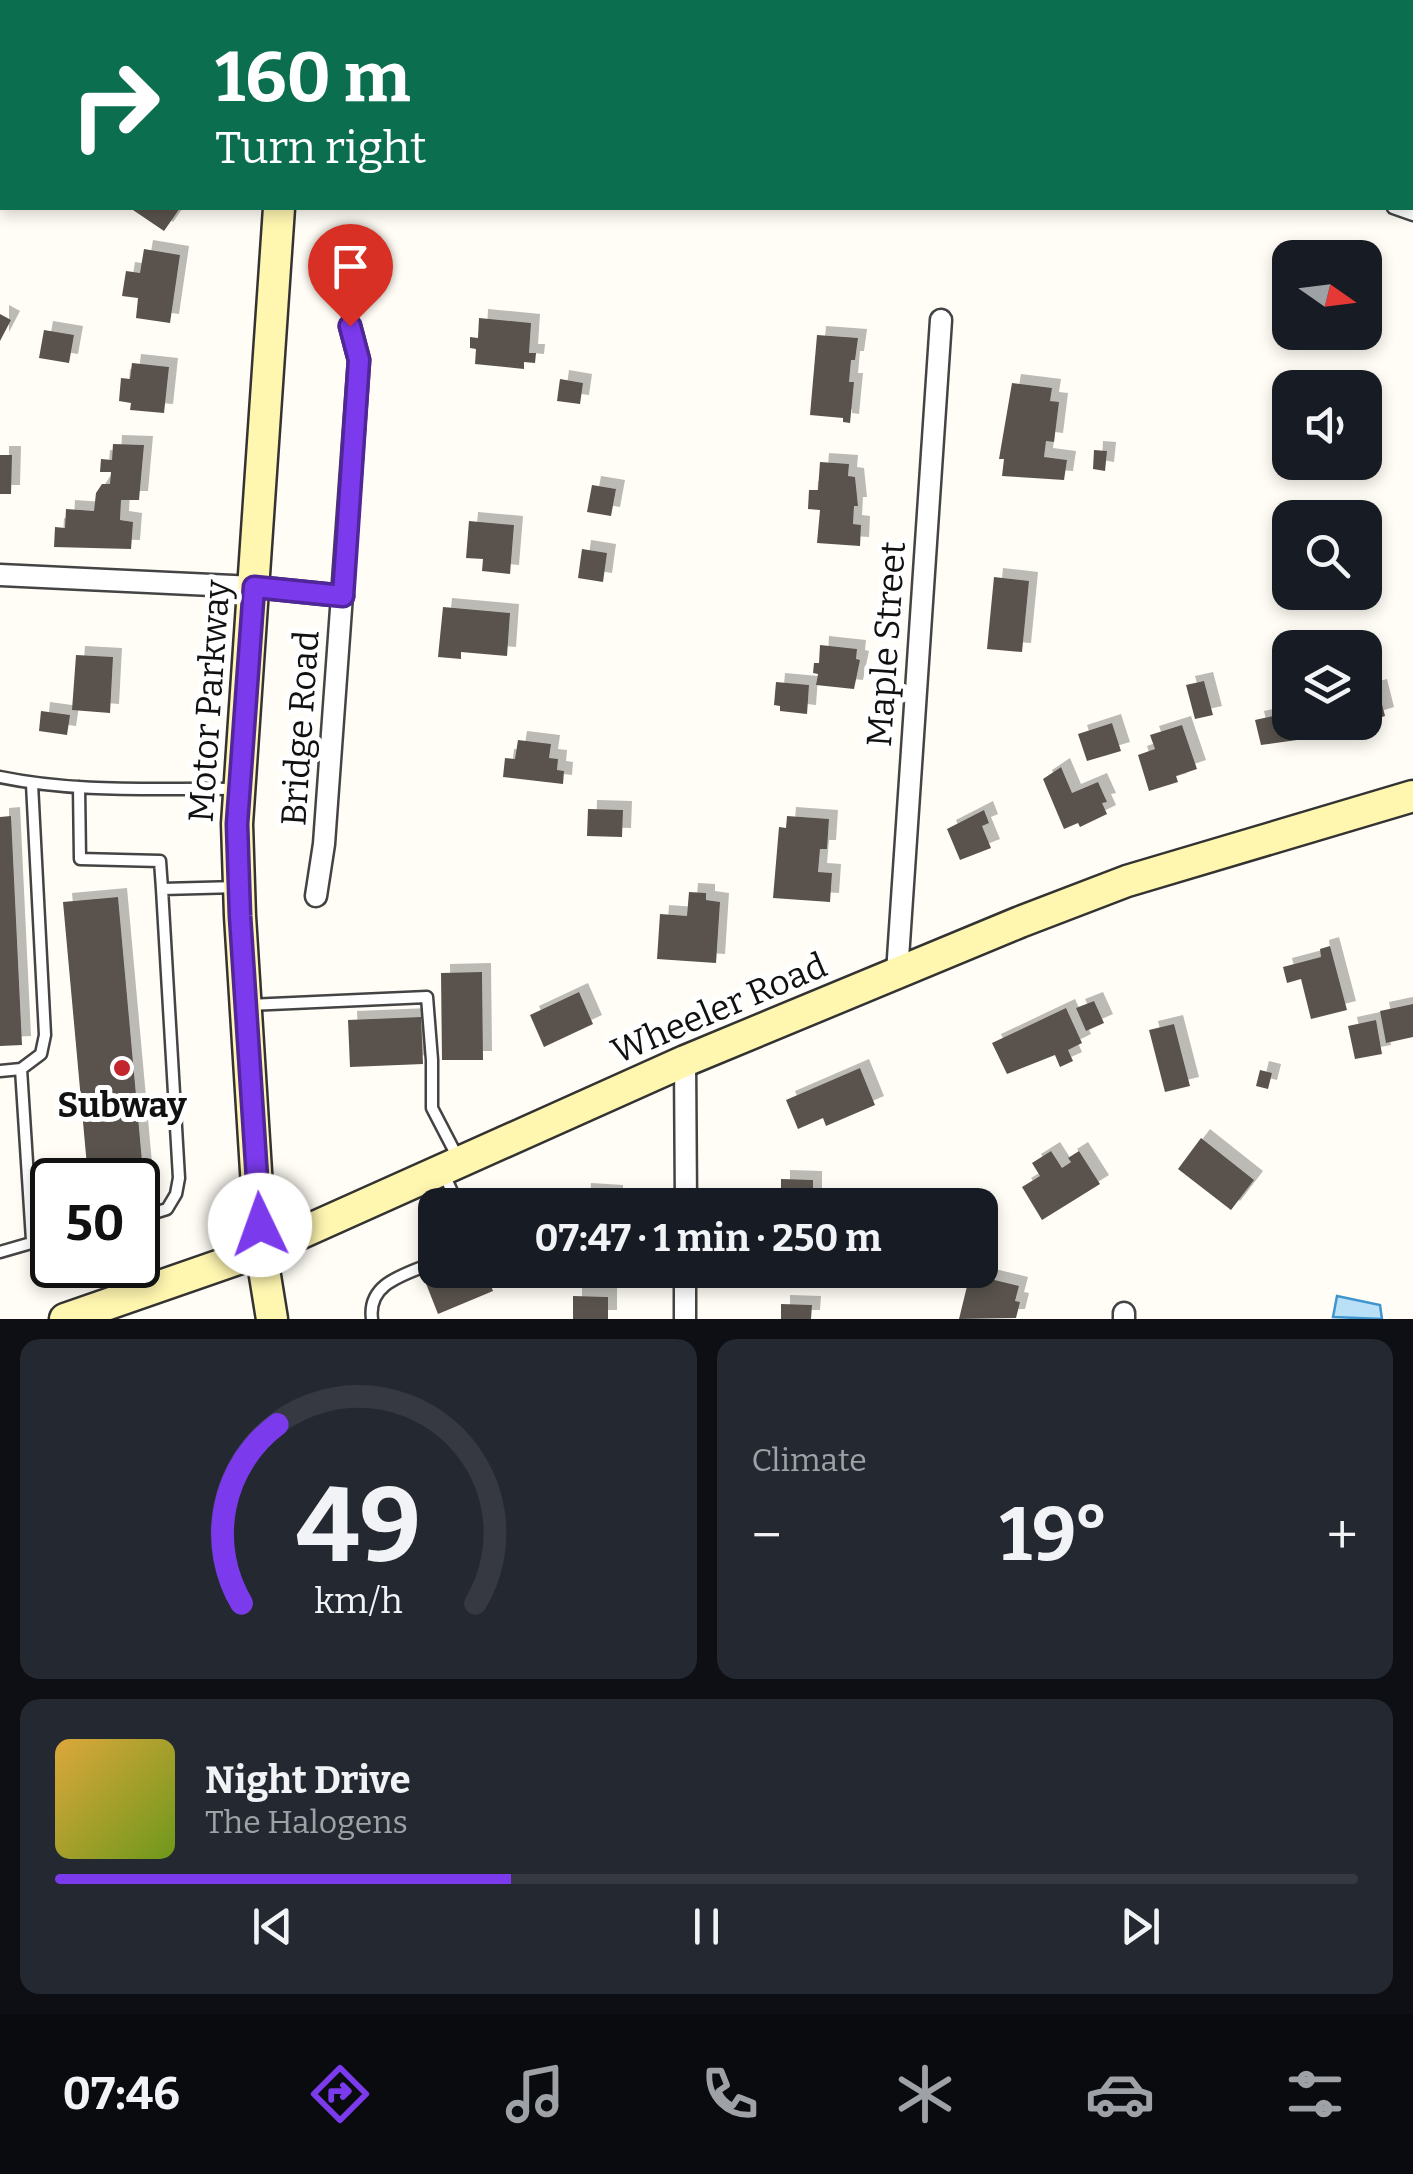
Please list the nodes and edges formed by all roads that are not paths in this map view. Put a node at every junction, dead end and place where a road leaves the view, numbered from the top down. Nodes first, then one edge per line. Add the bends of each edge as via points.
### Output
1 (279, 210) edge
2 (940, 320) dead end
3 (350, 326) dead end
4 (0, 575) edge
5 (254, 587) junction
6 (343, 596) junction
7 (0, 777) edge
8 (32, 784) junction
9 (79, 787) junction
10 (240, 789) junction
11 (1413, 796) edge
12 (239, 886) junction
13 (162, 888) junction
14 (316, 896) dead end
15 (896, 973) junction
16 (246, 1005) junction
17 (685, 1061) junction
18 (21, 1069) junction
19 (0, 1071) edge
20 (452, 1167) junction
21 (455, 1188) edge
22 (686, 1188) edge
23 (30, 1209) edge
24 (160, 1211) edge
25 (30, 1241) edge
26 (262, 1251) junction
27 (0, 1252) edge
28 (418, 1270) edge
29 (122, 1288) edge
30 (685, 1288) edge
31 (124, 1298) junction
32 (372, 1313) edge
33 (69, 1318) edge
34 (272, 1319) edge
35 (685, 1319) edge

1 - 5 main road, Motor Parkway
2 - 15 street, Maple Street
3 - 6 street, Bridge Road via 359,360
4 - 5 street
5 - 6 street
5 - 10 main road, Motor Parkway
6 - 14 street, Bridge Road
7 - 8 lane
8 - 9 lane
8 - 18 lane via 45,1034 41,1054
9 - 10 lane
9 - 13 lane via 80,859 160,861
10 - 12 main road, Motor Parkway
11 - 15 main road, Wheeler Road via 1127,882
12 - 13 lane
12 - 16 main road, Motor Parkway
13 - 24 lane via 179,1178 168,1209
15 - 17 main road, Wheeler Road
16 - 20 lane via 427,997 432,1108
16 - 26 main road, Motor Parkway
17 - 20 main road, Wheeler Road
17 - 22 street
18 - 19 lane
18 - 23 lane
20 - 21 lane
20 - 26 main road, Wheeler Road
25 - 27 lane
26 - 31 main road, Wheeler Road
26 - 34 main road, Motor Parkway
28 - 32 lane via 381,1286
29 - 31 lane
30 - 35 street
31 - 33 main road, Wheeler Road

